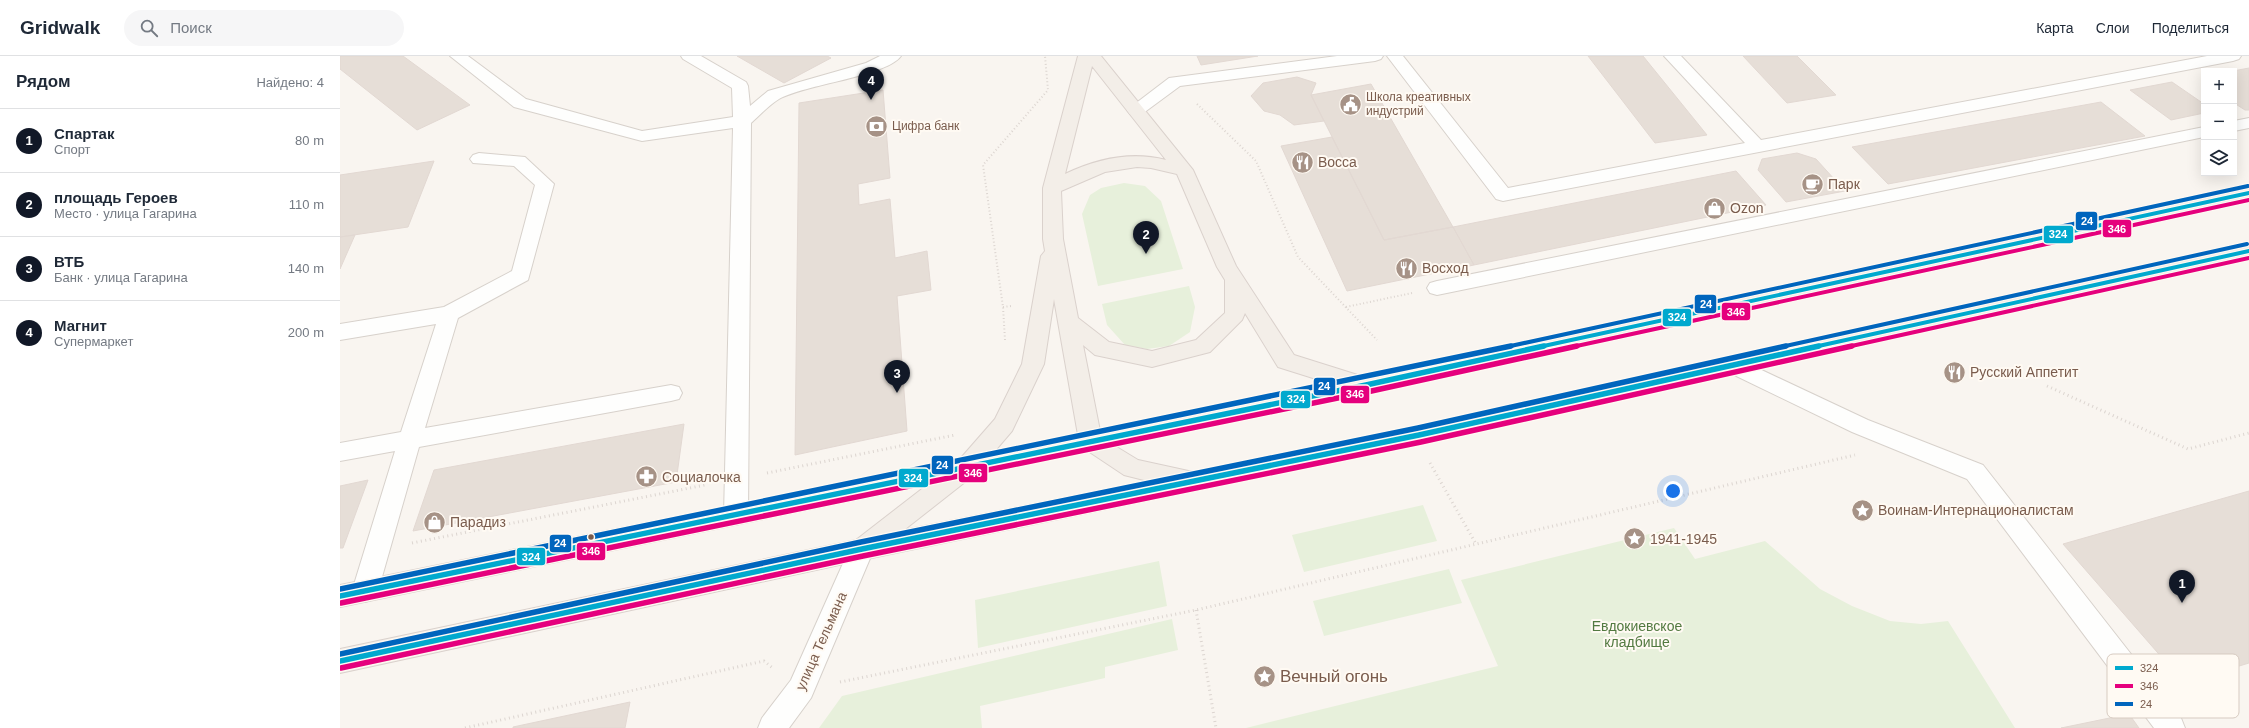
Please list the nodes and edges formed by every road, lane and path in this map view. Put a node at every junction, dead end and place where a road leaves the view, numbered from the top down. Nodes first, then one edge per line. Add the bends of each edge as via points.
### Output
1 (458, 56) edge
2 (689, 56) edge
3 (893, 56) edge
4 (1045, 56) edge
5 (1086, 56) edge
6 (1092, 56) edge
7 (1375, 56) edge
8 (1395, 56) edge
9 (1672, 56) edge
10 (2233, 56) edge
11 (2141, 60) dead end
12 (2156, 71) junction
13 (1174, 82) junction
14 (1136, 110) junction
15 (742, 121) junction
16 (2249, 123) edge
17 (2237, 125) edge
18 (2201, 133) edge
19 (1758, 147) junction
20 (479, 160) dead end
21 (1184, 170) junction
22 (1052, 188) junction
23 (2249, 193) edge
24 (1053, 239) junction
25 (2249, 251) edge
26 (1235, 280) junction
27 (1437, 288) joint
28 (1017, 305) dead end
29 (1345, 307) junction
30 (1003, 308) junction
31 (449, 314) junction
32 (1068, 321) junction
33 (340, 332) edge
34 (1377, 340) dead end
35 (1005, 347) dead end
36 (1734, 365) junction
37 (1366, 386) junction
38 (2047, 386) dead end
39 (671, 393) dead end
40 (2249, 433) edge
41 (958, 435) dead end
42 (411, 440) junction
43 (1091, 442) junction
44 (340, 452) edge
45 (1858, 454) dead end
46 (1430, 463) dead end
47 (966, 468) junction
48 (737, 479) junction
49 (1199, 481) junction
50 (736, 515) junction
51 (1476, 544) junction
52 (862, 549) junction
53 (376, 550) junction
54 (365, 591) junction
55 (340, 596) edge
56 (1196, 610) junction
57 (2114, 654) edge
58 (340, 661) edge
59 (801, 689) junction
60 (2163, 718) edge
61 (465, 728) edge
62 (772, 728) edge
63 (1216, 728) edge
64 (2171, 728) edge

1 - 15 street via 520,103 642,136
2 - 15 street via 740,86
3 - 15 street via 872,66 774,95
4 - 30 path via 1048,90 983,165
5 - 22 main road
6 - 14 main road
7 - 13 street
8 - 19 street via 1503,195
9 - 19 street
10 - 12 street
11 - 12 street
12 - 19 street
13 - 14 street
13 - 29 path via 1256,161 1298,257
14 - 21 main road
15 - 48 street
16 - 17 street
18 - 27 street
20 - 31 street via 519,161 545,184 521,275
21 - 22 main road via 1152,162 1116,163 1081,172
21 - 26 main road
22 - 24 main road
23 - 37 main road
24 - 32 main road
24 - 47 main road via 1033,364 1004,425
25 - 36 main road
26 - 32 main road via 1235,315 1203,346 1152,359 1103,349
26 - 37 main road via 1286,361
27 - 29 path
28 - 30 path
29 - 34 path
30 - 35 path
31 - 33 street
31 - 42 street
32 - 43 main road
36 - 49 main road
36 - 57 street via 1860,426 1975,472
37 - 43 main road
38 - 40 path via 2188,448
39 - 42 street
41 - 48 path
42 - 44 street
42 - 53 street
43 - 47 main road
43 - 49 main road via 1132,468
45 - 51 path
46 - 51 path
47 - 50 main road
47 - 52 main road
48 - 50 street
48 - 53 path
49 - 52 main road
50 - 54 main road
51 - 56 path
52 - 58 main road
52 - 59 street, улица Тельмана
53 - 54 street
54 - 55 main road
56 - 59 path
56 - 63 path
59 - 61 path via 764,661
59 - 62 street, улица Тельмана
60 - 64 street

